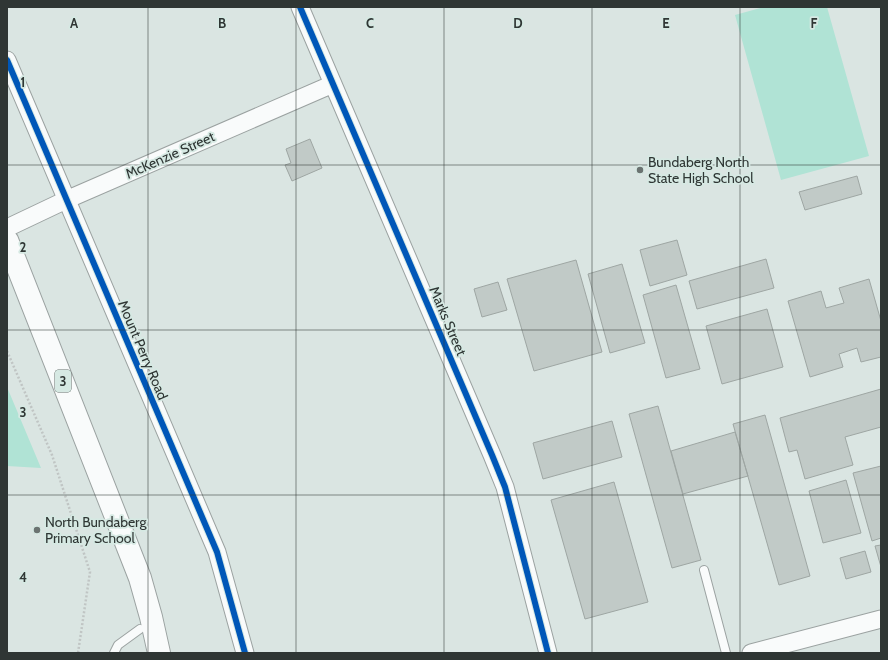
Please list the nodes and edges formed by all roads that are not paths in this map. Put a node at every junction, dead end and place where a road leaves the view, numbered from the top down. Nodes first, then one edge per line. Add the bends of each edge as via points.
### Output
1 (300, 7) edge
2 (7, 60) edge
3 (333, 84) junction
4 (66, 200) junction
5 (7, 228) edge
6 (7, 240) edge
7 (118, 522) junction
8 (704, 570) dead end
9 (881, 619) edge
10 (140, 629) junction
11 (777, 650) edge
12 (114, 653) edge
13 (144, 653) edge
14 (159, 653) edge
15 (245, 653) edge
16 (548, 653) edge
17 (726, 653) edge
18 (751, 653) edge

1 - 3 street, Marks Street
2 - 4 street, Mount Perry Road
3 - 4 street, McKenzie Street
3 - 16 street, Marks Street via 505,487
4 - 5 street, McKenzie Street
4 - 15 street, Mount Perry Road via 217,552
6 - 7 main road, 3
7 - 10 main road, 3
7 - 14 main road, 3 via 140,578
8 - 17 lane
9 - 11 street
10 - 12 lane via 118,645
10 - 13 main road, 3
11 - 18 street

